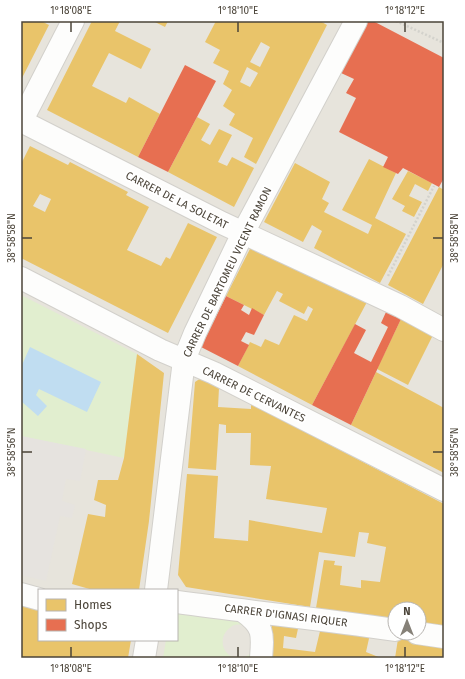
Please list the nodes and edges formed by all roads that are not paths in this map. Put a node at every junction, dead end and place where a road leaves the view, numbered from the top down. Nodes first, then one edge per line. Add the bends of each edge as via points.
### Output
1 (73, 21) edge
2 (356, 21) edge
3 (21, 121) edge
4 (243, 233) junction
5 (21, 278) edge
6 (444, 330) edge
7 (184, 360) junction
8 (444, 490) edge
9 (156, 589) edge
10 (21, 594) edge
11 (38, 599) edge
12 (178, 602) edge
13 (243, 611) junction
14 (387, 629) edge
15 (427, 634) edge
16 (444, 637) edge
17 (148, 641) edge
18 (144, 658) edge
19 (261, 658) edge

1 - 3 street
2 - 4 street, CARRER DE BARTOMEU VICENT RAMON
3 - 4 street, CARRER DE LA SOLETAT
4 - 6 street, CARRER DE LA SOLETAT
4 - 7 street, CARRER DE BARTOMEU VICENT RAMON
5 - 7 street, CARRER DE CERVANTES
7 - 8 street, CARRER DE CERVANTES
7 - 9 street, CARRER DE BARTOMEU VICENT RAMON
10 - 11 street
12 - 13 street, CARRER D'IGNASI RIQUER
13 - 14 street, CARRER D'IGNASI RIQUER
13 - 19 street via 255,619 261,631
15 - 16 street
17 - 18 street

